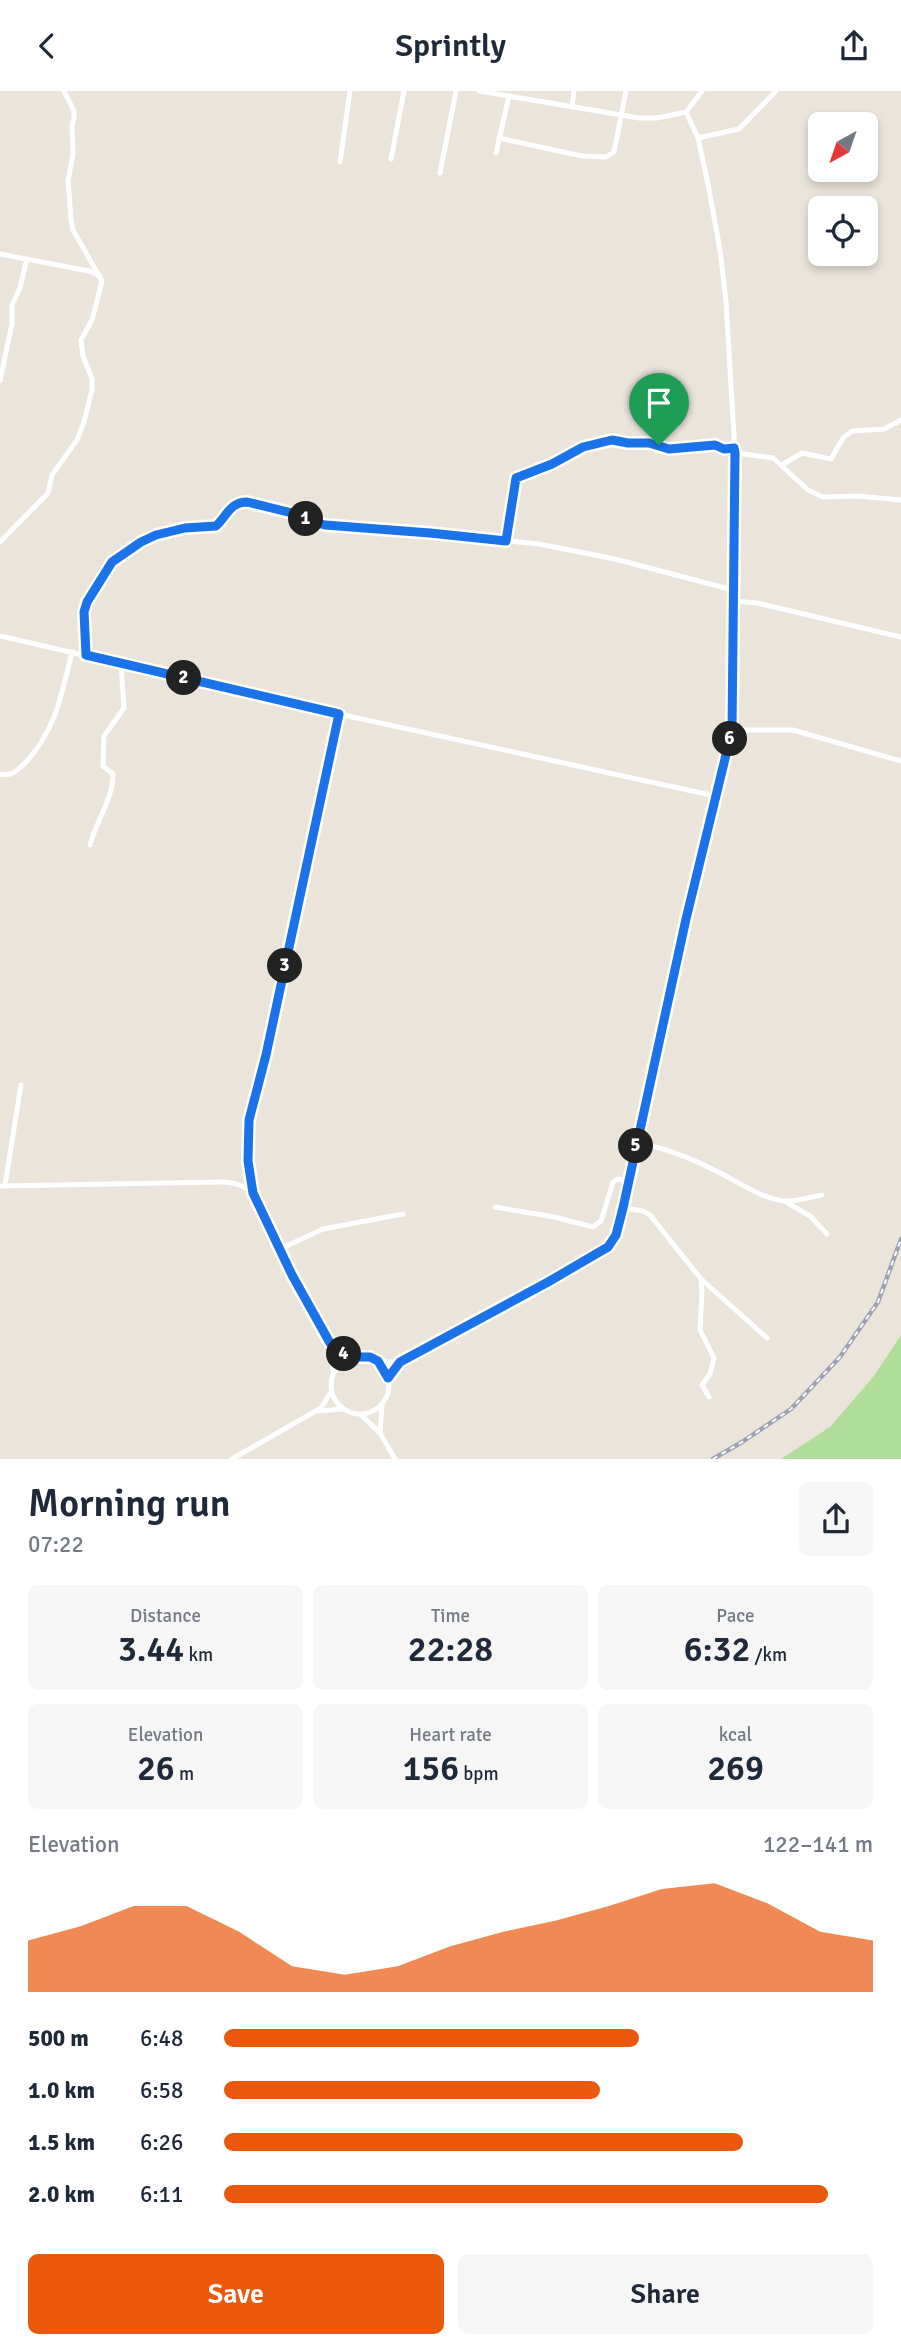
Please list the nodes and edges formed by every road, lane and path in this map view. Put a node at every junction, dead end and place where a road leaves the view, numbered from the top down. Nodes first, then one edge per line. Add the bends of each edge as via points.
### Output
1 (64, 91) edge
2 (351, 91) edge
3 (404, 91) edge
4 (456, 91) edge
5 (480, 91) edge
6 (574, 91) edge
7 (626, 91) edge
8 (702, 91) edge
9 (776, 91) edge
10 (519, 94) edge
11 (509, 96) junction
12 (572, 107) junction
13 (686, 112) junction
14 (622, 116) junction
15 (499, 138) junction
16 (698, 138) junction
17 (496, 153) dead end
18 (391, 159) dead end
19 (340, 162) dead end
20 (440, 173) dead end
21 (0, 254) edge
22 (27, 259) junction
23 (100, 276) junction
24 (0, 381) edge
25 (901, 420) edge
26 (735, 451) junction
27 (782, 465) junction
28 (901, 500) edge
29 (506, 541) junction
30 (0, 542) edge
31 (733, 590) junction
32 (733, 601) junction
33 (0, 636) edge
34 (901, 637) edge
35 (72, 652) junction
36 (86, 655) junction
37 (121, 664) junction
38 (339, 714) junction
39 (732, 730) junction
40 (901, 761) edge
41 (0, 774) edge
42 (715, 796) junction
43 (90, 845) dead end
44 (21, 1085) dead end
45 (637, 1144) junction
46 (628, 1181) junction
47 (2, 1186) edge
48 (253, 1193) junction
49 (822, 1195) dead end
50 (785, 1201) junction
51 (495, 1207) dead end
52 (623, 1208) junction
53 (403, 1214) dead end
54 (827, 1234) dead end
55 (280, 1249) junction
56 (701, 1279) junction
57 (767, 1338) dead end
58 (330, 1343) junction
59 (351, 1357) junction
60 (378, 1361) junction
61 (400, 1362) junction
62 (333, 1374) junction
63 (388, 1378) junction
64 (331, 1392) junction
65 (709, 1397) dead end
66 (382, 1404) junction
67 (343, 1409) junction
68 (314, 1413) junction
69 (361, 1415) junction
70 (380, 1433) junction
71 (232, 1459) edge
72 (395, 1459) edge

1 - 23 street via 74,111 68,180 73,230
2 - 19 street
3 - 18 street
4 - 20 street
5 - 11 street
6 - 12 street
7 - 14 street
8 - 13 street
9 - 16 street via 739,129
10 - 11 street
10 - 12 street
11 - 15 street
12 - 14 street
13 - 14 street via 657,118
13 - 16 street
14 - 15 street via 614,152 606,157
15 - 17 street
16 - 26 street via 723,275
21 - 22 street
22 - 23 street
22 - 24 street via 12,305
23 - 30 street via 92,320 81,340 92,390 77,440 52,475 48,492
25 - 27 street via 884,429 852,431 831,459 802,453
26 - 27 street via 774,458
26 - 29 street via 715,445 669,449 612,440 583,447 516,478
26 - 31 street
27 - 28 street via 808,490 823,497
29 - 31 street via 615,559
29 - 36 street via 325,525 239,502 216,526 156,535 112,562 84,612
31 - 32 street
32 - 34 street
32 - 39 street
33 - 35 street
35 - 36 street
35 - 41 street via 58,707 43,740 13,773
36 - 37 street
37 - 38 street
37 - 43 street via 124,708 103,741 103,766 113,774 112,789
38 - 42 street
38 - 48 street via 249,1120
39 - 40 street via 793,730
39 - 42 street
42 - 45 street
44 - 47 street
45 - 46 street
45 - 50 street via 665,1150
46 - 51 street via 612,1182 601,1221 593,1227
46 - 52 street
47 - 48 street via 233,1182
48 - 55 street
49 - 50 street
50 - 54 street via 810,1216
52 - 56 street via 650,1215
52 - 61 street via 608,1247
53 - 55 street via 323,1229
55 - 58 street
56 - 57 street
56 - 65 street via 700,1330 714,1358 702,1385
58 - 59 street
58 - 62 street
59 - 60 street
59 - 62 street
60 - 61 street
60 - 63 street
61 - 63 street
62 - 64 street
63 - 66 street
64 - 67 street
64 - 68 street
66 - 69 street
66 - 70 street
67 - 68 street
67 - 69 street
68 - 71 street
69 - 70 street
70 - 72 street

